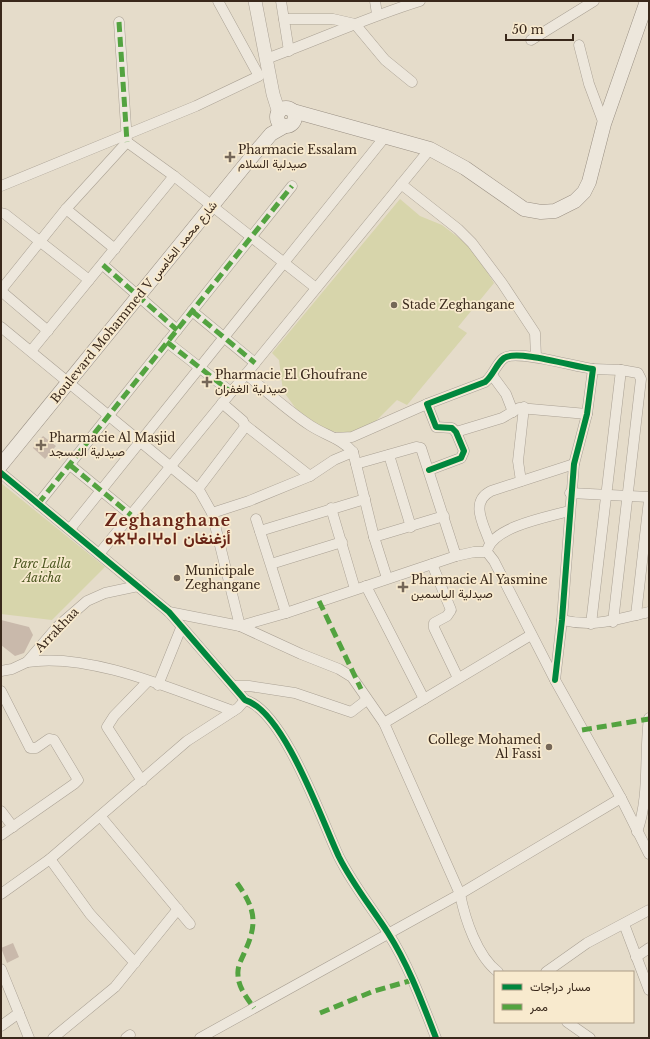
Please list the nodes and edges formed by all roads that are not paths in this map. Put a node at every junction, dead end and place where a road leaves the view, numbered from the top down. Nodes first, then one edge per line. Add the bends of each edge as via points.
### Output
1 (218, 1) edge
2 (255, 1) edge
3 (281, 1) edge
4 (375, 1) edge
5 (420, 1) edge
6 (594, 1) edge
7 (647, 1) edge
8 (377, 14) junction
9 (284, 19) junction
10 (119, 22) dead end
11 (355, 24) junction
12 (531, 40) dead end
13 (579, 45) dead end
14 (289, 51) junction
15 (266, 59) junction
16 (267, 78) junction
17 (412, 82) dead end
18 (286, 117) junction
19 (604, 124) junction
20 (127, 138) junction
21 (384, 138) junction
22 (430, 149) junction
23 (174, 176) junction
24 (401, 184) junction
25 (1, 186) edge
26 (292, 186) dead end
27 (212, 205) junction
28 (66, 210) junction
29 (1, 213) edge
30 (252, 237) junction
31 (40, 241) junction
32 (115, 249) junction
33 (283, 262) junction
34 (103, 265) junction
35 (89, 280) junction
36 (316, 288) junction
37 (1, 291) edge
38 (140, 296) junction
39 (192, 311) junction
40 (1, 327) edge
41 (178, 330) junction
42 (48, 331) junction
43 (224, 336) junction
44 (167, 342) junction
45 (31, 351) junction
46 (536, 357) junction
47 (255, 362) junction
48 (199, 367) junction
49 (593, 369) junction
50 (621, 370) junction
51 (246, 374) junction
52 (492, 375) junction
53 (68, 382) junction
54 (231, 392) junction
55 (222, 403) junction
56 (427, 404) junction
57 (524, 407) junction
58 (512, 412) junction
59 (587, 414) junction
60 (109, 415) junction
61 (245, 425) junction
62 (456, 432) junction
63 (335, 438) junction
64 (140, 441) junction
65 (352, 452) junction
66 (389, 455) junction
67 (70, 464) junction
68 (356, 464) junction
69 (574, 464) junction
70 (1, 465) edge
71 (171, 466) junction
72 (429, 470) junction
73 (1, 473) edge
74 (310, 476) junction
75 (521, 481) junction
76 (198, 488) junction
77 (101, 490) junction
78 (570, 493) junction
79 (606, 495) junction
80 (627, 496) junction
81 (649, 499) edge
82 (365, 500) junction
83 (38, 504) junction
84 (331, 508) junction
85 (569, 511) junction
86 (212, 513) junction
87 (131, 515) junction
88 (444, 516) junction
89 (256, 518) dead end
90 (411, 527) junction
91 (70, 529) junction
92 (260, 531) junction
93 (374, 538) junction
94 (342, 542) junction
95 (488, 547) junction
96 (99, 554) junction
97 (456, 556) junction
98 (271, 564) junction
99 (432, 564) junction
100 (386, 578) junction
101 (138, 586) junction
102 (366, 586) junction
103 (355, 589) junction
104 (168, 612) junction
105 (649, 612) edge
106 (286, 613) junction
107 (636, 615) junction
108 (562, 620) junction
109 (612, 622) junction
110 (591, 624) junction
111 (240, 626) junction
112 (181, 628) junction
113 (531, 635) junction
114 (27, 662) junction
115 (1, 671) edge
116 (458, 678) junction
117 (555, 680) junction
118 (148, 681) junction
119 (158, 685) junction
120 (234, 686) junction
121 (1, 691) edge
122 (366, 698) junction
123 (424, 698) junction
124 (245, 700) junction
125 (233, 711) junction
126 (649, 718) edge
127 (384, 724) junction
128 (142, 781) junction
129 (647, 784) edge
130 (621, 798) junction
131 (1, 811) edge
132 (101, 817) junction
133 (13, 827) junction
134 (637, 832) junction
135 (1, 836) edge
136 (649, 854) edge
137 (50, 859) junction
138 (1, 894) edge
139 (460, 894) junction
140 (178, 909) junction
141 (649, 910) edge
142 (190, 924) dead end
143 (624, 924) junction
144 (388, 933) junction
145 (649, 948) edge
146 (636, 957) junction
147 (135, 963) junction
148 (1, 969) edge
149 (497, 971) edge
150 (547, 971) edge
151 (649, 990) edge
152 (19, 1013) junction
153 (568, 1023) edge
154 (1, 1026) edge
155 (29, 1038) edge
156 (53, 1038) edge
157 (200, 1038) edge
158 (436, 1038) edge
159 (590, 1038) edge

1 - 16 street
2 - 15 street
3 - 9 street
4 - 8 street
5 - 8 street
6 - 12 street
7 - 19 main road
8 - 11 street
9 - 11 street via 333,18
9 - 14 street
10 - 20 street
11 - 14 street
11 - 17 street via 385,60
13 - 19 street via 589,84
14 - 15 street
15 - 16 street
16 - 18 street
16 - 20 street via 196,106
18 - 21 main road via 327,122
18 - 27 main road, Boulevard Mohammed V شارع محمد الخامس
19 - 22 main road via 584,192 569,205 550,212 524,209 465,168
20 - 23 street
20 - 25 street
20 - 28 street
21 - 22 main road
21 - 33 street
22 - 24 street
23 - 27 street
23 - 32 street
24 - 36 street
24 - 46 street via 458,228 472,243 535,334
26 - 30 street
27 - 30 street
27 - 38 main road, Boulevard Mohammed V شارع محمد الخامس
28 - 31 street
28 - 32 street
29 - 31 street
30 - 33 street
30 - 39 street
31 - 35 street
31 - 37 street
32 - 34 street
33 - 36 street
33 - 43 street
34 - 35 street
34 - 38 street
35 - 42 street
36 - 47 street
37 - 42 street
38 - 41 street
38 - 53 main road, Boulevard Mohammed V شارع محمد الخامس
39 - 41 street
39 - 43 street
40 - 45 street
41 - 44 street
42 - 45 street
43 - 47 street
43 - 48 street
44 - 48 street
44 - 60 street
45 - 53 street
46 - 49 street
46 - 52 street via 507,356 499,362
47 - 51 street
48 - 54 street
48 - 64 street
49 - 50 street
49 - 59 street
50 - 79 street
50 - 80 street via 638,373 641,378
51 - 54 street
51 - 63 street via 312,427
52 - 56 street via 485,382
52 - 58 street via 506,394
53 - 60 street
53 - 70 main road, Boulevard Mohammed V شارع محمد الخامس
54 - 55 street
55 - 61 street
55 - 71 street
56 - 62 street via 436,427 448,427
56 - 63 street via 352,437
57 - 58 street
57 - 59 street
57 - 75 street via 518,461
58 - 62 street via 502,418
59 - 69 street
60 - 64 street
60 - 67 street
61 - 74 street
61 - 76 street via 245,429
62 - 72 street via 464,451 463,456
63 - 65 street
64 - 71 street
64 - 77 street
65 - 68 street
65 - 74 street
66 - 68 street
66 - 72 street via 420,447
66 - 90 street
67 - 77 street
67 - 83 street
68 - 82 street
69 - 75 street
69 - 78 street
71 - 76 street
71 - 87 street
72 - 88 street
73 - 83 street
74 - 86 street
75 - 95 street via 491,491 481,498 478,508
76 - 86 street
77 - 87 street
77 - 91 street
78 - 79 street
78 - 85 street
79 - 80 street
79 - 110 street
80 - 81 street
80 - 109 street
81 - 107 street
82 - 84 street
82 - 93 street
83 - 91 street
84 - 92 street
84 - 94 street
85 - 95 street via 506,531
85 - 108 street
86 - 111 street
87 - 96 street
88 - 90 street
88 - 97 street
89 - 92 street
90 - 93 street
91 - 96 street
92 - 98 street
93 - 100 street
94 - 98 street
94 - 103 street
95 - 97 street
95 - 113 street
96 - 101 street
97 - 99 street
98 - 106 street
99 - 100 street
99 - 116 street via 451,610 447,616 434,623 434,628
100 - 102 street
101 - 104 street
101 - 114 street, Arrakhaa via 105,593 80,606 57,626
102 - 103 street
102 - 123 street
103 - 106 street
104 - 111 street
104 - 112 street
105 - 107 street
106 - 111 street
107 - 109 street
108 - 110 street
108 - 117 street
109 - 110 street
111 - 122 street via 346,672
112 - 119 street
112 - 120 street
113 - 116 street
113 - 117 street
114 - 115 street, Arrakhaa
114 - 118 street via 55,660 83,664
116 - 123 street
117 - 130 street
118 - 119 street
118 - 128 street via 114,716 107,727
119 - 125 street
120 - 122 street via 295,693 351,712
120 - 124 street
121 - 133 street via 30,748 34,749 49,739 54,740 78,780
122 - 127 street
123 - 127 street
124 - 125 street
124 - 144 street via 258,705 287,746 313,794 342,863 363,899
125 - 128 street via 187,741
126 - 129 street via 645,753
127 - 139 street
128 - 132 street
129 - 134 street via 643,815
130 - 134 street
130 - 139 street
131 - 133 street
132 - 137 street
132 - 140 street
133 - 135 street
134 - 136 street
137 - 138 street
137 - 147 street via 90,914
139 - 144 street
139 - 149 street via 473,936 485,957
140 - 142 street
140 - 147 street
141 - 143 street
143 - 146 street
143 - 150 street via 587,943
144 - 157 street
144 - 158 street via 413,980
145 - 146 street
146 - 151 street
147 - 156 street via 115,987
148 - 152 street
152 - 154 street
152 - 155 street
153 - 159 street

